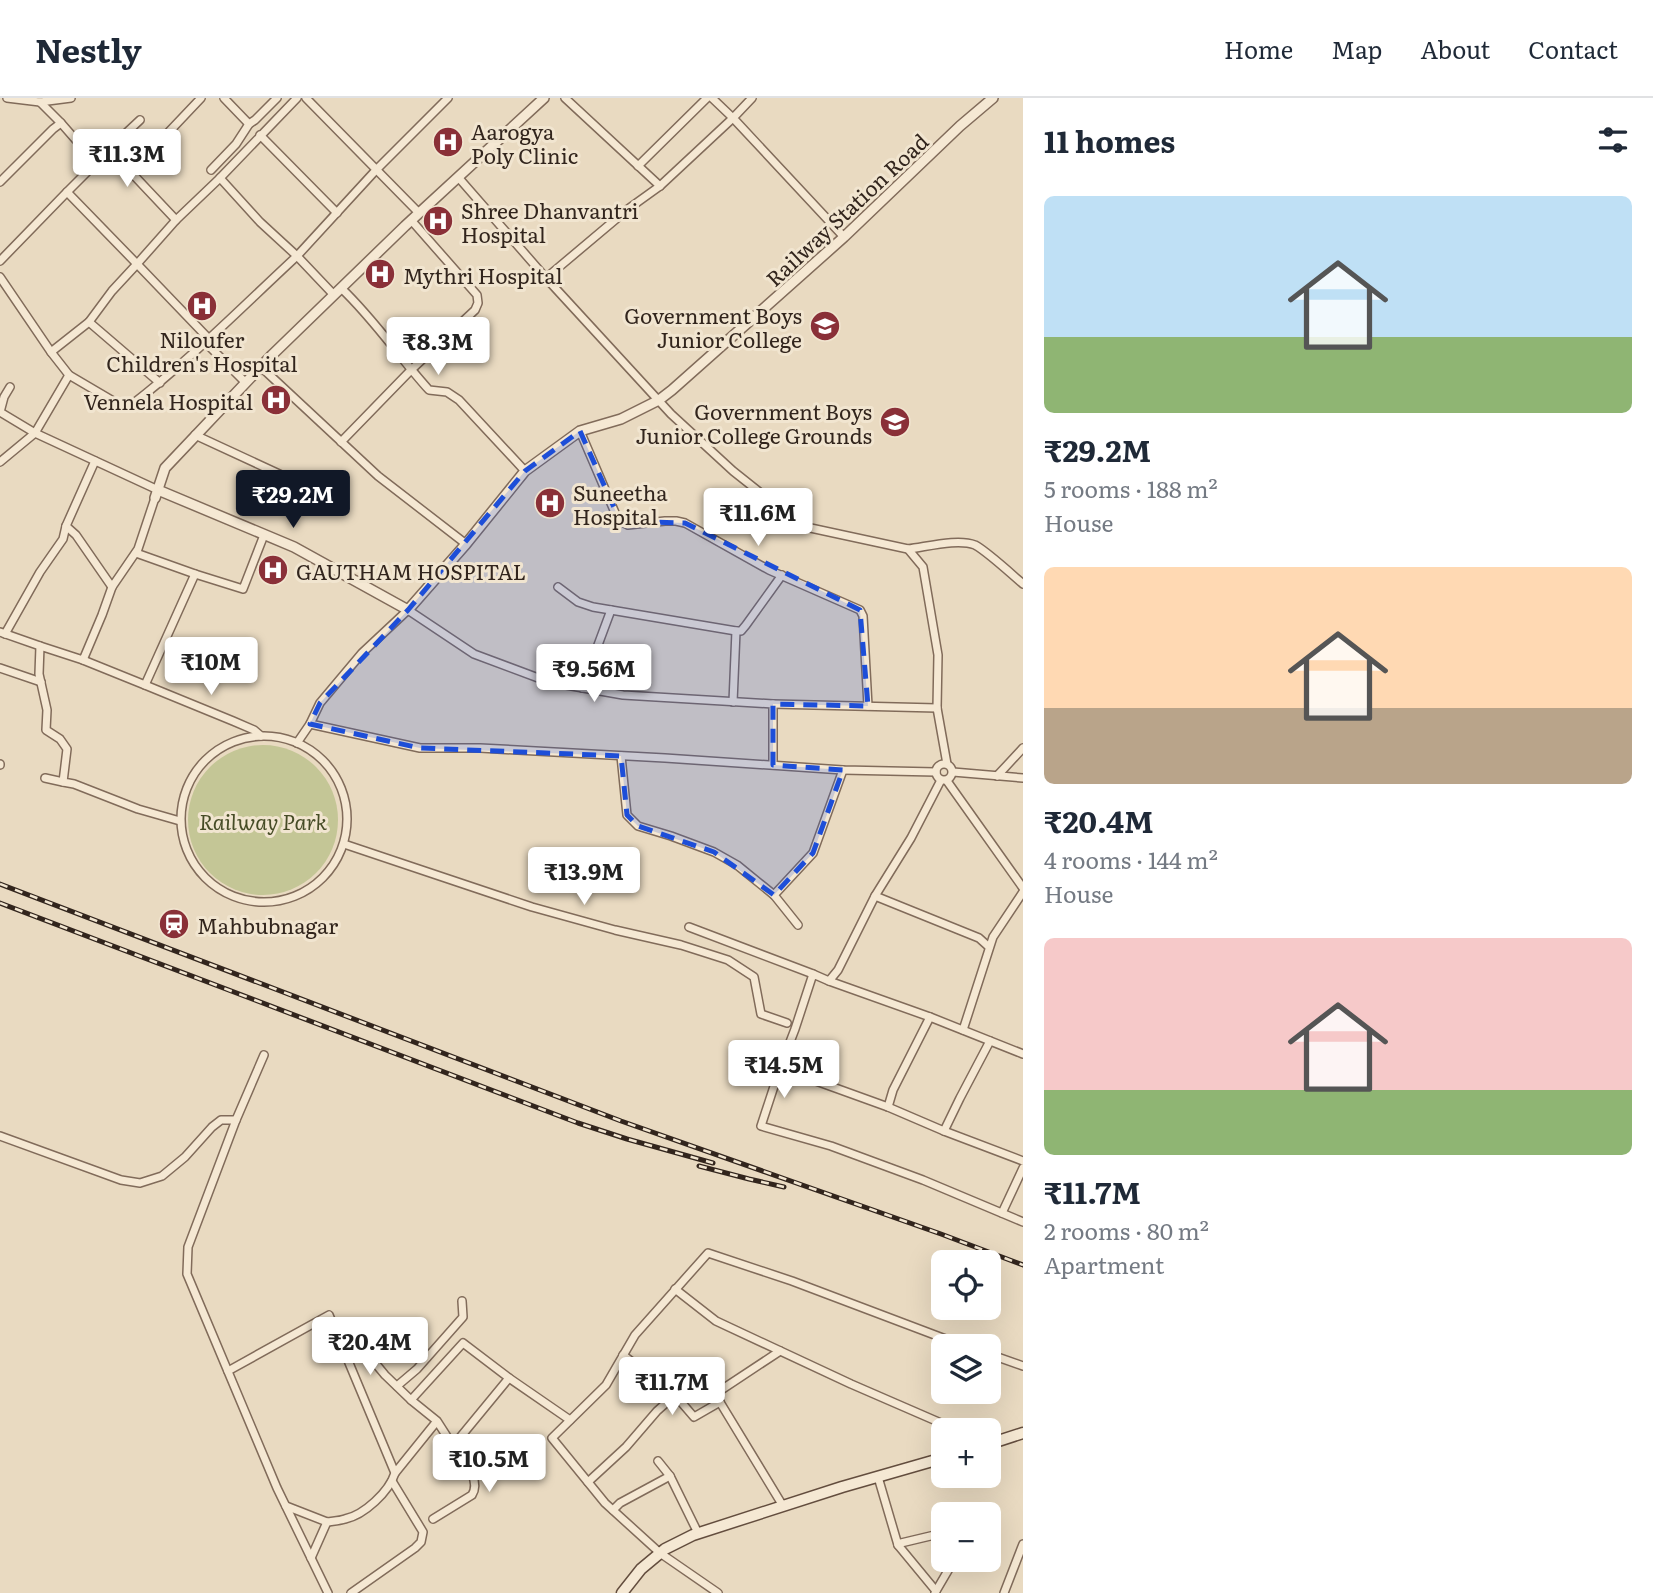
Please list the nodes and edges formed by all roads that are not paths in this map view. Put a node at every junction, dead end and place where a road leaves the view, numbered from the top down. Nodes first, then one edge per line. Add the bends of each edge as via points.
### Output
1 (7, 98) edge
2 (71, 98) edge
3 (201, 98) edge
4 (224, 98) edge
5 (277, 98) edge
6 (297, 98) edge
7 (306, 98) edge
8 (448, 98) edge
9 (544, 98) edge
10 (565, 98) edge
11 (710, 98) edge
12 (752, 98) edge
13 (993, 98) edge
14 (16, 99) edge
15 (40, 102) junction
16 (733, 118) junction
17 (140, 120) dead end
18 (61, 123) junction
19 (249, 124) junction
20 (260, 135) junction
21 (109, 149) junction
22 (96, 163) junction
23 (638, 166) junction
24 (126, 167) junction
25 (211, 170) dead end
26 (376, 170) junction
27 (458, 177) junction
28 (220, 178) junction
29 (0, 182) edge
30 (660, 186) junction
31 (67, 192) junction
32 (337, 213) junction
33 (415, 216) junction
34 (176, 220) junction
35 (844, 237) junction
36 (297, 256) junction
37 (0, 261) edge
38 (137, 264) junction
39 (0, 277) edge
40 (546, 278) junction
41 (341, 288) junction
42 (334, 295) junction
43 (89, 321) junction
44 (207, 341) junction
45 (51, 352) junction
46 (261, 367) junction
47 (411, 370) junction
48 (69, 375) junction
49 (160, 383) junction
50 (246, 383) junction
51 (10, 387) dead end
52 (659, 400) junction
53 (0, 412) edge
54 (580, 430) junction
55 (35, 433) junction
56 (195, 435) junction
57 (341, 442) junction
58 (96, 461) junction
59 (0, 462) edge
60 (525, 471) junction
61 (157, 494) junction
62 (329, 497) dead end
63 (66, 526) junction
64 (264, 535) junction
65 (466, 544) junction
66 (908, 550) junction
67 (136, 553) junction
68 (195, 574) junction
69 (782, 575) junction
70 (1023, 584) edge
71 (112, 587) junction
72 (558, 587) dead end
73 (408, 610) junction
74 (611, 610) junction
75 (736, 631) junction
76 (2, 633) edge
77 (40, 646) junction
78 (83, 660) junction
79 (0, 668) edge
80 (41, 682) junction
81 (145, 685) junction
82 (582, 688) junction
83 (733, 702) junction
84 (773, 704) junction
85 (869, 706) junction
86 (937, 708) junction
87 (310, 724) junction
88 (261, 736) junction
89 (298, 743) junction
90 (1023, 748) edge
91 (621, 756) junction
92 (947, 764) junction
93 (773, 765) junction
94 (843, 770) junction
95 (936, 772) junction
96 (953, 772) junction
97 (997, 776) junction
98 (45, 778) dead end
99 (1023, 778) edge
100 (944, 780) junction
101 (63, 782) junction
102 (180, 821) junction
103 (344, 844) junction
104 (1023, 890) edge
105 (774, 895) junction
106 (875, 896) junction
107 (798, 925) dead end
108 (689, 928) dead end
109 (989, 947) junction
110 (813, 974) junction
111 (829, 981) junction
112 (930, 1017) junction
113 (787, 1023) dead end
114 (963, 1030) junction
115 (990, 1041) junction
116 (1023, 1054) edge
117 (264, 1055) dead end
118 (780, 1068) junction
119 (888, 1107) junction
120 (236, 1120) junction
121 (944, 1131) junction
122 (0, 1136) edge
123 (1023, 1161) edge
124 (1023, 1168) edge
125 (1002, 1213) junction
126 (1023, 1222) edge
127 (675, 1289) junction
128 (462, 1301) dead end
129 (932, 1334) edge
130 (780, 1350) junction
131 (623, 1355) junction
132 (1001, 1358) edge
133 (348, 1360) junction
134 (1023, 1366) edge
135 (228, 1371) junction
136 (509, 1378) junction
137 (397, 1386) junction
138 (675, 1395) junction
139 (411, 1400) junction
140 (720, 1402) junction
141 (931, 1419) edge
142 (570, 1420) junction
143 (437, 1421) junction
144 (1023, 1433) edge
145 (1001, 1440) edge
146 (453, 1446) junction
147 (658, 1461) dead end
148 (931, 1461) edge
149 (670, 1476) junction
150 (393, 1477) junction
151 (877, 1477) junction
152 (588, 1482) junction
153 (286, 1506) junction
154 (783, 1506) junction
155 (613, 1510) junction
156 (433, 1519) dead end
157 (327, 1522) junction
158 (698, 1533) junction
159 (931, 1536) edge
160 (1023, 1544) edge
161 (898, 1545) junction
162 (660, 1553) junction
163 (311, 1558) junction
164 (947, 1572) edge
165 (936, 1592) edge
166 (328, 1593) edge
167 (351, 1593) edge
168 (622, 1593) edge
169 (718, 1593) edge
170 (1004, 1593) edge

1 - 14 street
2 - 15 street
3 - 24 street via 165,136
4 - 19 street
5 - 19 street
6 - 20 street
7 - 26 street
8 - 26 street
9 - 27 street
10 - 23 street
11 - 16 street
11 - 23 street
12 - 16 street
13 - 35 street, Railway Station Road
14 - 15 street
15 - 18 street
16 - 30 street
16 - 35 street
17 - 21 street
18 - 22 street
18 - 29 street
19 - 25 street
20 - 28 street
20 - 32 street
21 - 22 street
21 - 24 street
22 - 31 street
23 - 30 street
24 - 34 street
26 - 32 street
26 - 33 street
27 - 33 street
27 - 40 street
28 - 34 street
28 - 36 street
30 - 40 street
31 - 37 street
31 - 38 street
32 - 36 street
33 - 41 street
33 - 47 street via 477,295 478,303
34 - 38 street
35 - 52 street, Railway Station Road
36 - 42 street
36 - 44 street
38 - 43 street
38 - 44 street
39 - 45 street
40 - 52 street
41 - 42 street
41 - 47 street
42 - 46 street
43 - 45 street
43 - 49 street
44 - 49 street
44 - 50 street
45 - 48 street
46 - 50 street
46 - 57 street
47 - 57 street
47 - 60 street via 429,390 447,392 459,400
48 - 49 street via 120,405 130,406
48 - 55 street
50 - 56 street
51 - 53 street
52 - 54 street, Railway Station Road via 621,419
52 - 66 street via 733,471 806,527
53 - 55 street
54 - 60 street
54 - 69 street via 620,521 628,525 685,523
55 - 58 street
55 - 59 street
56 - 61 street via 165,468
56 - 62 street
57 - 65 street
58 - 61 street
58 - 63 street
60 - 65 street
61 - 64 street
61 - 67 street
63 - 71 street
63 - 76 street via 63,539
64 - 68 street via 243,589
64 - 73 street
65 - 73 street
66 - 70 street via 944,544 977,546
66 - 86 street via 923,567 938,655
67 - 68 street
67 - 71 street
68 - 81 street
69 - 75 street via 747,625
69 - 85 street via 860,610
71 - 78 street
72 - 74 street via 578,602
73 - 82 street via 474,654 549,682
73 - 87 street via 362,653 320,703
74 - 75 street
74 - 82 street
75 - 83 street
76 - 77 street
77 - 78 street
77 - 80 street
78 - 81 street
79 - 80 street
80 - 101 street via 46,730 67,749
81 - 88 street
82 - 83 street
83 - 84 street
84 - 85 street
84 - 93 street
85 - 86 street
86 - 92 street
87 - 89 street
87 - 91 street via 420,748
88 - 89 street
88 - 102 street via 235,740 212,753 194,771 183,795
89 - 103 street via 315,753 340,785 346,804
90 - 97 street
91 - 93 street
91 - 105 street via 627,816 638,826 714,852
92 - 95 street via 938,766
92 - 96 street
93 - 94 street
94 - 95 street
94 - 105 street via 813,853
95 - 100 street
96 - 97 street
96 - 100 street
97 - 99 street
98 - 101 street
100 - 104 street
100 - 106 street
101 - 102 street
102 - 103 street via 187,853 198,871 232,897 253,902 295,897 316,885 333,867
103 - 113 street via 532,907 729,960 754,977 761,1014
104 - 109 street
105 - 107 street
106 - 109 street
106 - 111 street
108 - 110 street
109 - 114 street
110 - 111 street
110 - 118 street
111 - 112 street
112 - 114 street
112 - 119 street
114 - 115 street
115 - 116 street
115 - 121 street
117 - 120 street
118 - 119 street
118 - 125 street via 761,1126 831,1146
119 - 121 street
120 - 122 street via 221,1120 162,1176 139,1183
120 - 135 street via 188,1247 187,1274
121 - 123 street
124 - 125 street
125 - 126 street
127 - 129 street via 708,1253
127 - 130 street via 716,1321
127 - 131 street
128 - 137 street via 463,1317
130 - 140 street via 715,1394
130 - 141 street
131 - 138 street
131 - 142 street via 606,1385
132 - 134 street
133 - 135 street via 330,1315
133 - 137 street via 366,1352
133 - 150 street
135 - 153 street
136 - 139 street via 463,1343
136 - 142 street
136 - 146 street
137 - 139 street
138 - 140 street via 694,1417
138 - 152 street
139 - 143 street
140 - 154 street
142 - 152 street via 551,1438
143 - 146 street
143 - 150 street
144 - 145 main road
146 - 156 street via 474,1478 475,1490
147 - 149 street
148 - 151 main road
149 - 155 street
149 - 158 street
150 - 157 street via 366,1510
150 - 167 street via 424,1532 423,1538
151 - 154 main road
151 - 161 street
152 - 155 street
153 - 157 street
153 - 163 street
154 - 158 main road
155 - 162 street
157 - 163 street
158 - 162 main road
159 - 161 street
160 - 170 street
161 - 165 street
162 - 168 main road
162 - 169 street
163 - 166 street
164 - 165 street

